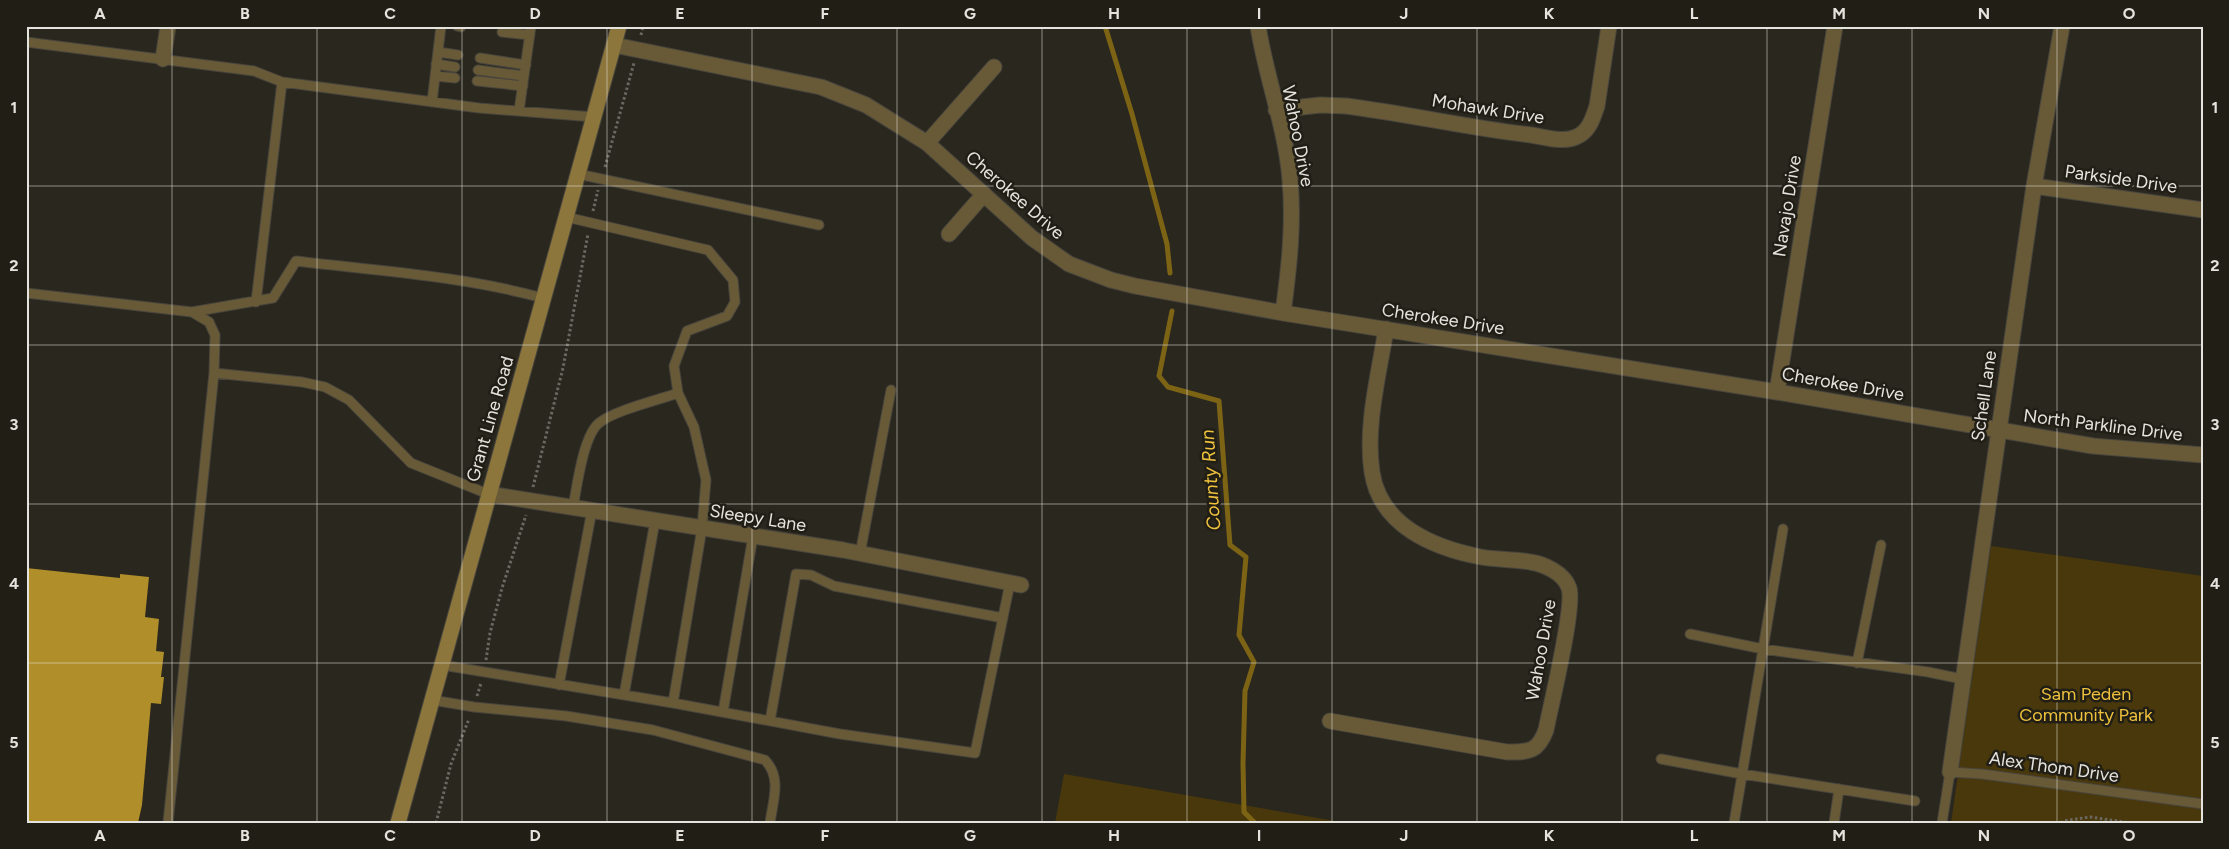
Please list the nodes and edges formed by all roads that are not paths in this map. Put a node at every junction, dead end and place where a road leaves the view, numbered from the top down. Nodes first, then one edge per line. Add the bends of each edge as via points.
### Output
1 (168, 26) edge
2 (441, 26) edge
3 (619, 26) edge
4 (1258, 26) edge
5 (1609, 26) edge
6 (1834, 26) edge
7 (2062, 26) edge
8 (531, 31) edge
9 (502, 32) dead end
10 (26, 42) edge
11 (614, 45) junction
12 (438, 52) junction
13 (458, 55) dead end
14 (480, 58) dead end
15 (163, 59) junction
16 (436, 64) junction
17 (526, 65) junction
18 (455, 67) dead end
19 (994, 67) dead end
20 (478, 70) dead end
21 (435, 76) junction
22 (524, 76) junction
23 (455, 78) dead end
24 (477, 81) dead end
25 (282, 82) junction
26 (523, 86) junction
27 (432, 102) junction
28 (1276, 110) junction
29 (519, 111) junction
30 (594, 117) junction
31 (927, 143) junction
32 (578, 174) junction
33 (2034, 186) junction
34 (984, 194) junction
35 (2203, 210) edge
36 (566, 217) junction
37 (819, 224) dead end
38 (949, 234) dead end
39 (26, 293) edge
40 (543, 298) junction
41 (256, 302) junction
42 (192, 312) junction
43 (1283, 313) junction
44 (1386, 329) junction
45 (214, 372) junction
46 (891, 390) dead end
47 (1777, 392) junction
48 (678, 393) junction
49 (1998, 430) junction
50 (2203, 455) edge
51 (488, 494) junction
52 (573, 507) junction
53 (592, 510) junction
54 (655, 521) junction
55 (702, 528) junction
56 (1783, 529) dead end
57 (753, 536) junction
58 (1881, 545) dead end
59 (860, 554) junction
60 (1016, 584) joint
61 (1003, 618) junction
62 (1690, 634) dead end
63 (1763, 649) junction
64 (1857, 663) junction
65 (442, 665) junction
66 (1962, 679) junction
67 (559, 685) junction
68 (624, 695) junction
69 (432, 700) junction
70 (673, 703) junction
71 (723, 712) junction
72 (770, 721) junction
73 (1330, 721) dead end
74 (1661, 759) dead end
75 (1950, 772) junction
76 (1742, 774) junction
77 (1839, 789) junction
78 (1915, 801) dead end
79 (2203, 804) edge
80 (168, 823) edge
81 (398, 823) edge
82 (770, 823) edge
83 (1734, 823) edge
84 (1834, 823) edge
85 (1942, 823) edge

1 - 15 street
2 - 12 lane
3 - 11 main road, Grant Line Road
4 - 28 street, Wahoo Drive
5 - 28 street, Mohawk Drive via 1597,106 1587,129 1578,137 1566,140 1346,106
6 - 47 street, Navajo Drive
7 - 33 street, Schell Lane
8 - 9 lane
8 - 17 lane
10 - 15 lane
11 - 30 main road, Grant Line Road
11 - 31 street, Cherokee Drive via 820,87 866,105
12 - 13 lane
12 - 16 lane
14 - 17 lane
15 - 25 lane via 254,71
16 - 18 lane
16 - 21 lane
17 - 22 lane
19 - 31 street
20 - 22 lane
21 - 23 lane
21 - 27 lane
22 - 26 lane
24 - 26 lane
25 - 27 lane
25 - 41 lane
26 - 29 lane
27 - 29 lane
28 - 43 street, Wahoo Drive via 1290,178 1292,220
29 - 30 lane
30 - 32 main road, Grant Line Road
31 - 34 street, Cherokee Drive
32 - 36 main road, Grant Line Road
32 - 37 lane
33 - 35 street, Parkside Drive
33 - 49 street, Schell Lane
34 - 38 street
34 - 43 street, Cherokee Drive via 1044,247 1089,273 1135,286
36 - 40 main road, Grant Line Road
36 - 48 lane via 708,250 733,280 735,302 727,316 687,331 674,366
39 - 42 lane
40 - 41 lane via 428,274 296,261 274,298
40 - 51 main road, Grant Line Road
41 - 42 lane
42 - 45 lane via 209,322 215,335
43 - 44 street, Cherokee Drive
44 - 47 street, Cherokee Drive
44 - 73 street, Wahoo Drive via 1370,457 1372,474 1385,507 1412,532 1446,548 1481,557 1530,562 1556,571 1569,588 1569,610 1546,730 1541,742 1532,750 1507,752
45 - 51 lane via 324,387 349,400 410,463
45 - 80 lane
46 - 59 lane
47 - 49 street, Cherokee Drive
48 - 52 lane via 627,410 598,424 586,444
48 - 55 lane via 694,427 706,480
49 - 50 street, North Parkline Drive via 2093,446
49 - 66 street, Schell Lane
51 - 52 street, Sleepy Lane
51 - 65 main road, Grant Line Road
52 - 53 street, Sleepy Lane
53 - 54 street, Sleepy Lane
53 - 67 lane
54 - 55 street, Sleepy Lane
54 - 68 lane
55 - 57 street, Sleepy Lane
55 - 70 lane
56 - 63 lane
57 - 59 street, Sleepy Lane
57 - 71 lane
58 - 64 lane
59 - 60 street, Sleepy Lane
60 - 61 lane
61 - 72 lane via 975,753
61 - 72 lane via 834,586 811,575 796,574
62 - 63 lane
63 - 64 lane
63 - 76 lane
64 - 66 lane
65 - 67 lane
65 - 69 main road, Grant Line Road
66 - 75 street, Schell Lane
67 - 68 lane
68 - 70 lane
69 - 81 main road, Grant Line Road
69 - 82 lane via 653,730 765,760 773,768 776,778
70 - 71 lane
71 - 72 lane
74 - 76 lane
75 - 79 lane, Alex Thom Drive
75 - 85 lane
76 - 77 lane
76 - 83 lane
77 - 78 lane
77 - 84 lane

